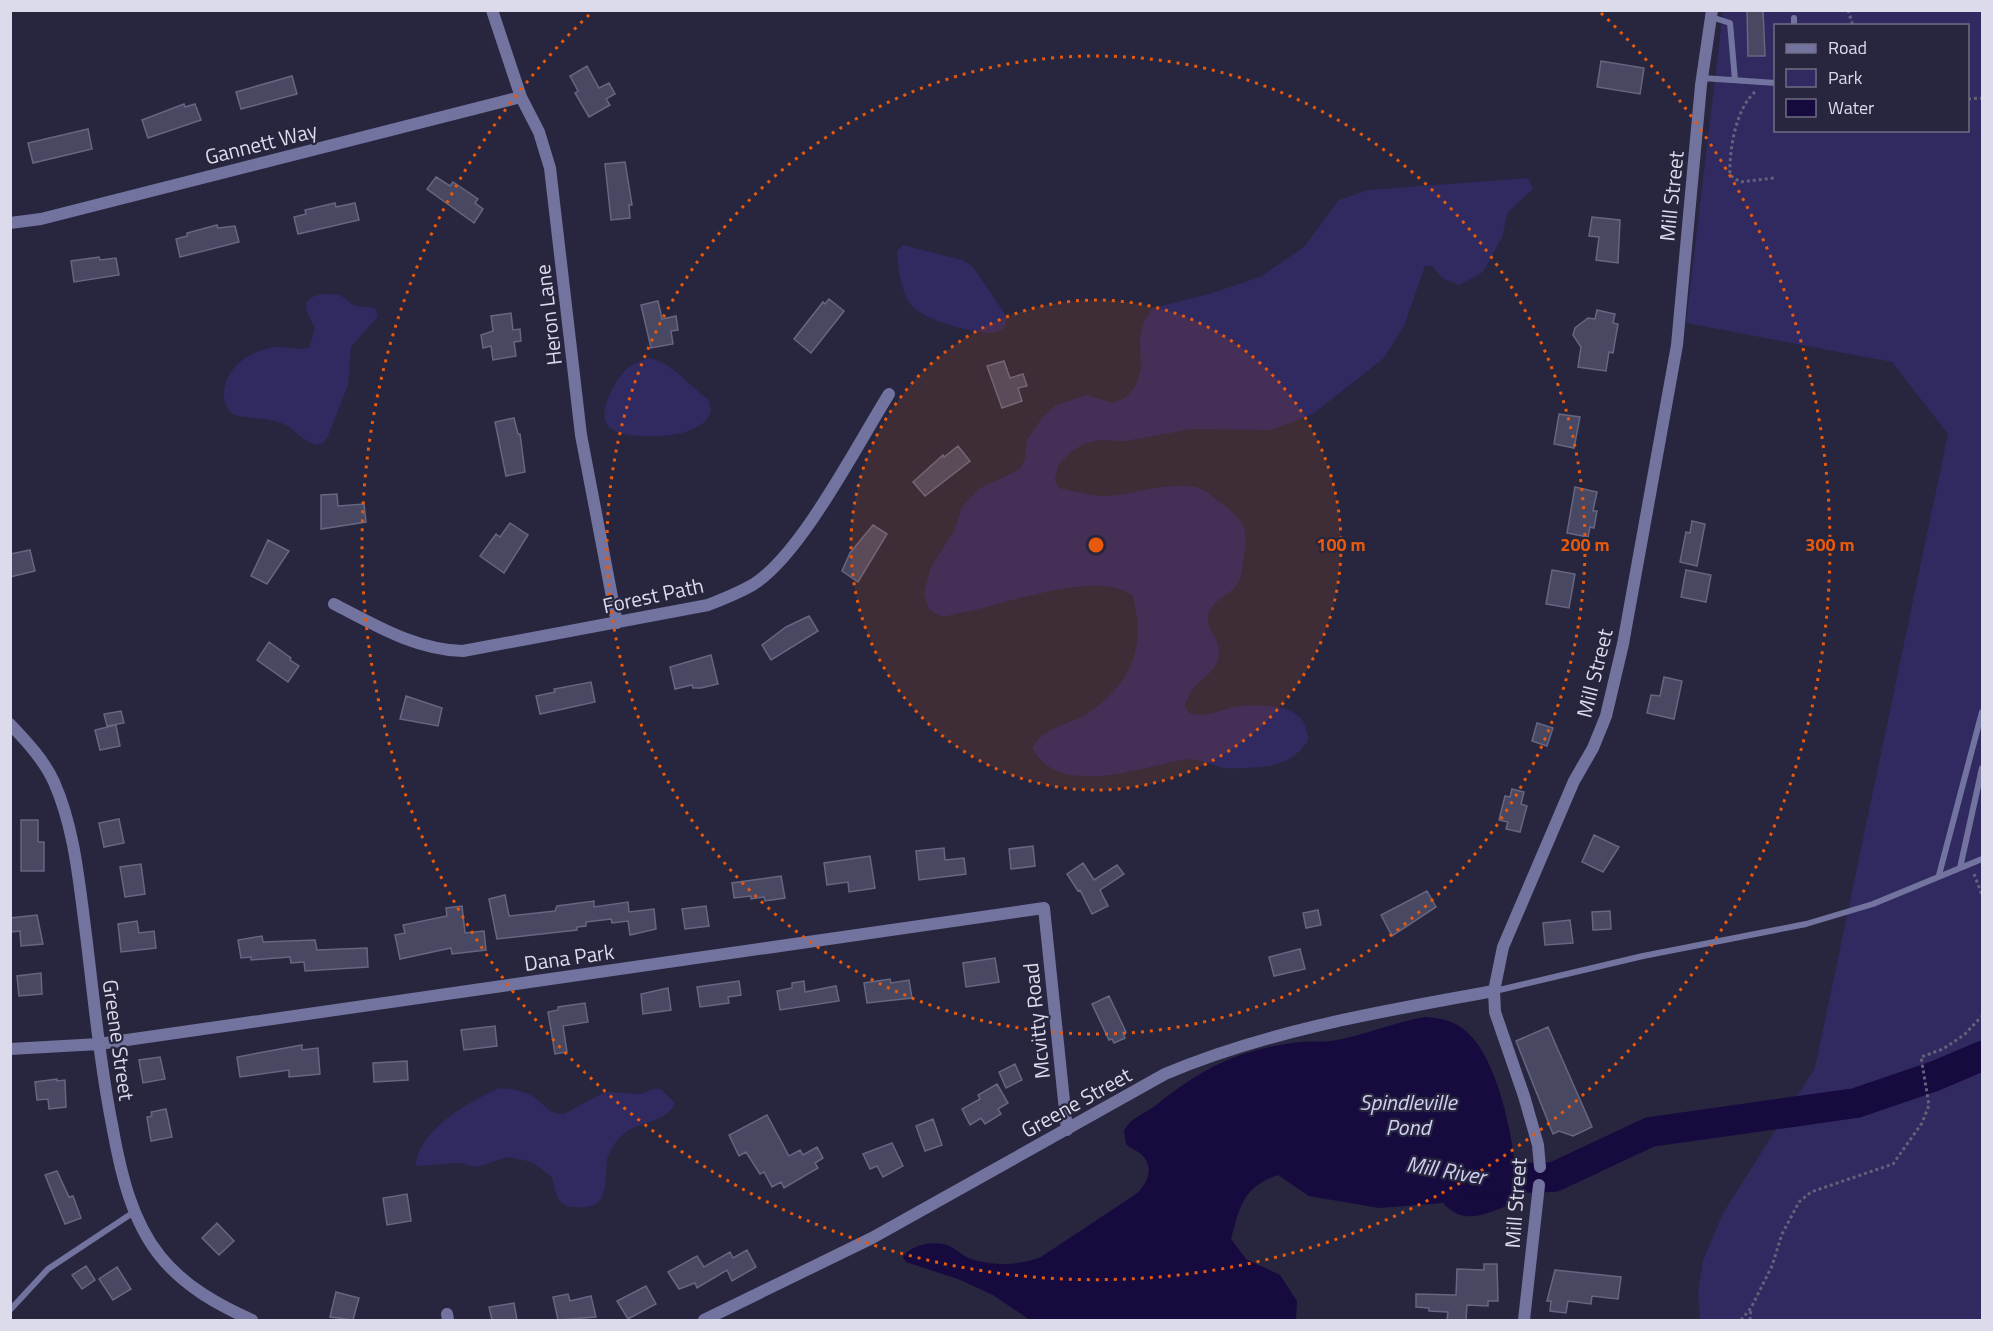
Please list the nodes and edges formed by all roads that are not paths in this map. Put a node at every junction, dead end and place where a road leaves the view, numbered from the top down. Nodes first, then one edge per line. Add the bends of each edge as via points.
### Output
1 (492, 10) edge
2 (1712, 14) edge
3 (1794, 18) dead end
4 (1794, 24) edge
5 (1702, 78) junction
6 (1736, 80) junction
7 (1774, 83) edge
8 (521, 97) junction
9 (10, 223) edge
10 (889, 393) dead end
11 (334, 604) dead end
12 (617, 623) junction
13 (1983, 712) edge
14 (10, 724) edge
15 (1983, 768) edge
16 (1983, 859) edge
17 (1960, 868) junction
18 (1939, 875) junction
19 (1044, 908) joint
20 (1494, 991) junction
21 (99, 1044) junction
22 (10, 1049) edge
23 (1067, 1130) junction
24 (135, 1212) junction
25 (10, 1310) edge
26 (252, 1320) edge
27 (704, 1320) edge
28 (1524, 1320) edge

1 - 8 street, Heron Lane
2 - 5 street, Mill Street
2 - 6 lane via 1730,23
3 - 4 lane
5 - 6 lane
5 - 20 street, Mill Street via 1677,345 1618,664 1606,716 1503,947
6 - 7 lane
8 - 9 street, Gannett Way via 41,219
8 - 12 street, Heron Lane via 539,132 550,168 583,445
10 - 12 street, Forest Path via 816,512 772,568 754,583 708,604
11 - 12 street, Forest Path via 394,634 450,651
13 - 18 lane
14 - 21 street, Greene Street via 41,760 63,807 73,845
15 - 17 lane
16 - 17 lane
17 - 18 lane
18 - 20 lane via 1873,904 1806,924
19 - 21 street, Dana Park
19 - 23 street, Mcvitty Road
20 - 23 street, Greene Street via 1345,1020 1232,1049 1165,1074
20 - 28 street, Mill Street via 1495,1012 1538,1145 1539,1185
21 - 22 street, Dana Park
21 - 24 street, Greene Street via 118,1155
23 - 27 street, Greene Street via 872,1238
24 - 25 lane via 48,1269
24 - 26 street, Greene Street via 147,1238 178,1275 224,1308

